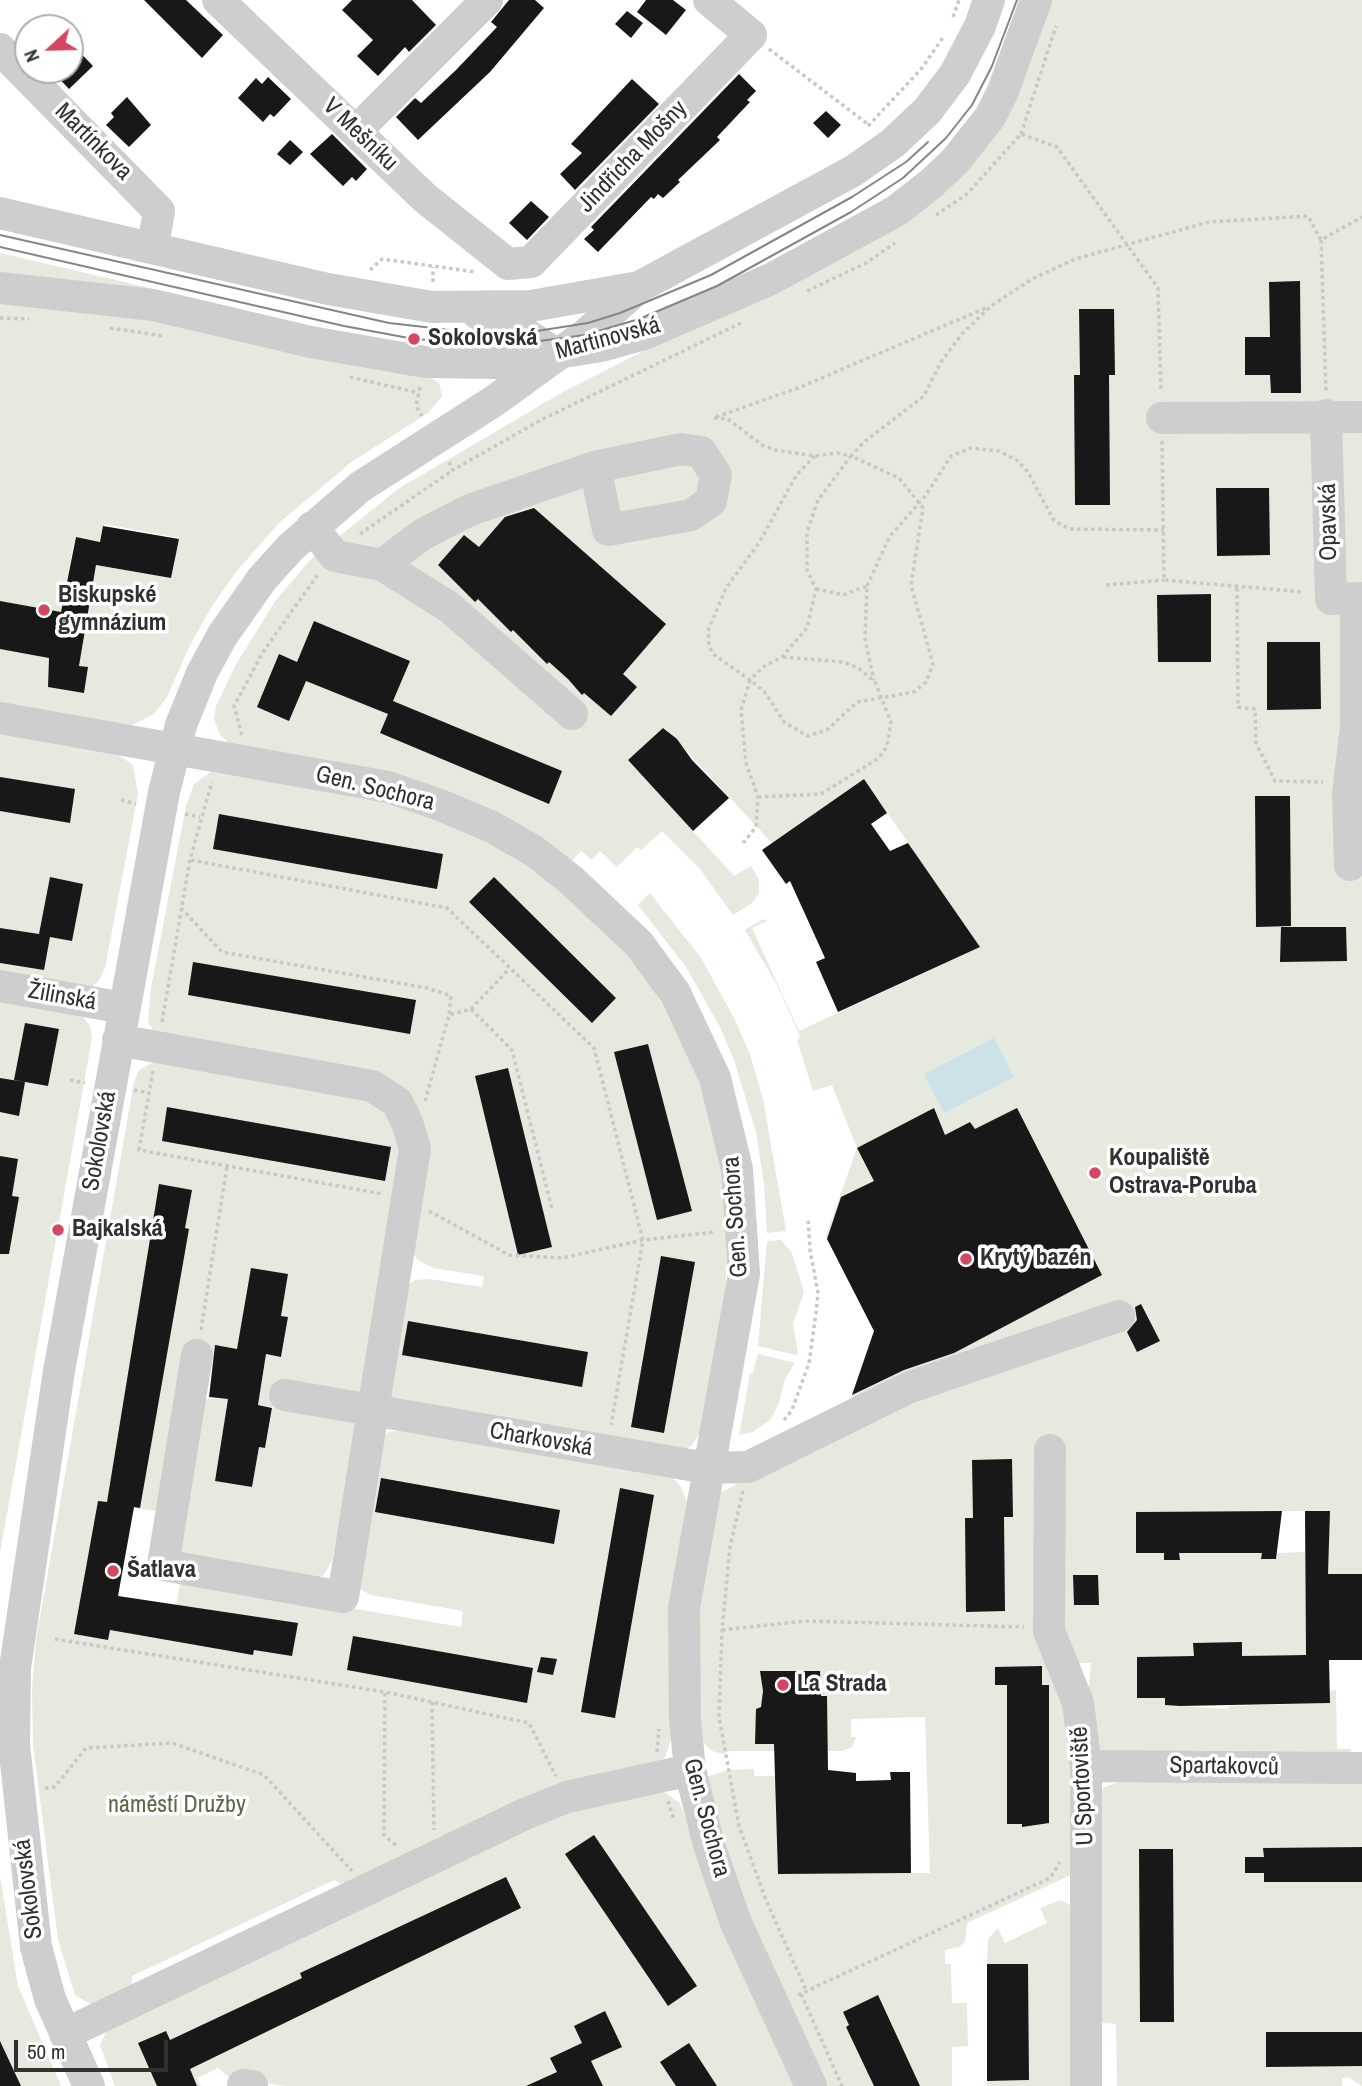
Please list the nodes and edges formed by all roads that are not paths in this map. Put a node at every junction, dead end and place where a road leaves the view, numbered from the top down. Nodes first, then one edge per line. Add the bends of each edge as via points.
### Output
1 (218, 0) edge
2 (486, 0) edge
3 (709, 0) edge
4 (989, 0) edge
5 (1048, 7) edge
6 (0, 49) edge
7 (356, 131) junction
8 (0, 213) edge
9 (153, 246) junction
10 (508, 264) joint
11 (639, 287) junction
12 (0, 288) edge
13 (438, 292) junction
14 (558, 355) junction
15 (1326, 415) junction
16 (1362, 417) edge
17 (1162, 418) road end
18 (595, 467) dead end
19 (312, 527) junction
20 (382, 565) junction
21 (1337, 596) edge
22 (572, 714) dead end
23 (0, 718) edge
24 (174, 747) junction
25 (1349, 865) dead end
26 (0, 986) edge
27 (124, 1007) junction
28 (118, 1040) junction
29 (1119, 1315) dead end
30 (197, 1355) road end
31 (285, 1395) dead end
32 (374, 1411) junction
33 (1050, 1450) dead end
34 (707, 1468) junction
35 (7, 1667) edge
36 (1086, 1766) junction
37 (1362, 1768) edge
38 (690, 1770) junction
39 (65, 2034) junction
40 (243, 2085) edge
41 (89, 2086) edge
42 (252, 2086) edge
43 (811, 2086) edge
44 (1086, 2086) edge

1 - 7 street, V Mešníku
2 - 7 street
3 - 10 street, Jindřicha Mošny via 751,35 531,262
4 - 11 street, Martinovská via 955,74 927,111 881,134 853,171
5 - 14 street, Martinovská via 990,117 956,160 914,198 827,249 706,309 644,334
6 - 9 street, Martínkova via 159,211
7 - 10 street, V Mešníku via 425,198
8 - 9 street, Martinovská
9 - 13 street, Martinovská via 328,289
11 - 13 street, Martinovská via 531,306
11 - 14 street, Sokolovská
12 - 14 street, Martinovská via 153,305 311,342 425,362 495,363
13 - 14 street via 523,332
14 - 19 street, Sokolovská via 360,487
15 - 16 street
15 - 17 street
15 - 21 street, Opavská
18 - 20 street via 470,510 423,534
19 - 20 street via 335,556
19 - 24 street, Sokolovská via 271,569 222,636 189,703
20 - 22 street via 449,607
21 - 25 street, Opavská via 1356,727 1348,794
23 - 24 street, Gen. Sochora
24 - 27 street, Sokolovská
24 - 34 street, Gen. Sochora via 229,771 388,788 492,827 534,851 599,903 639,944 675,993 715,1078 737,1169 744,1274
26 - 27 street, Žilinská
27 - 28 street, Sokolovská
28 - 32 street via 372,1086 397,1102 415,1149
28 - 35 street, Sokolovská
29 - 34 street, Charkovská via 909,1387 748,1467
30 - 32 street via 163,1565 343,1597
31 - 32 street, Charkovská
32 - 34 street, Charkovská
33 - 36 street, U Sportoviště via 1049,1628 1078,1703
34 - 38 street, Gen. Sochora via 684,1608
35 - 39 street, Sokolovská via 33,1926 44,1982
36 - 37 street, Spartakovců
36 - 44 street, U Sportoviště
38 - 39 street via 567,1797 527,1813
38 - 43 street, Gen. Sochora via 709,1846 736,1923
39 - 41 street, Sokolovská
40 - 42 street

